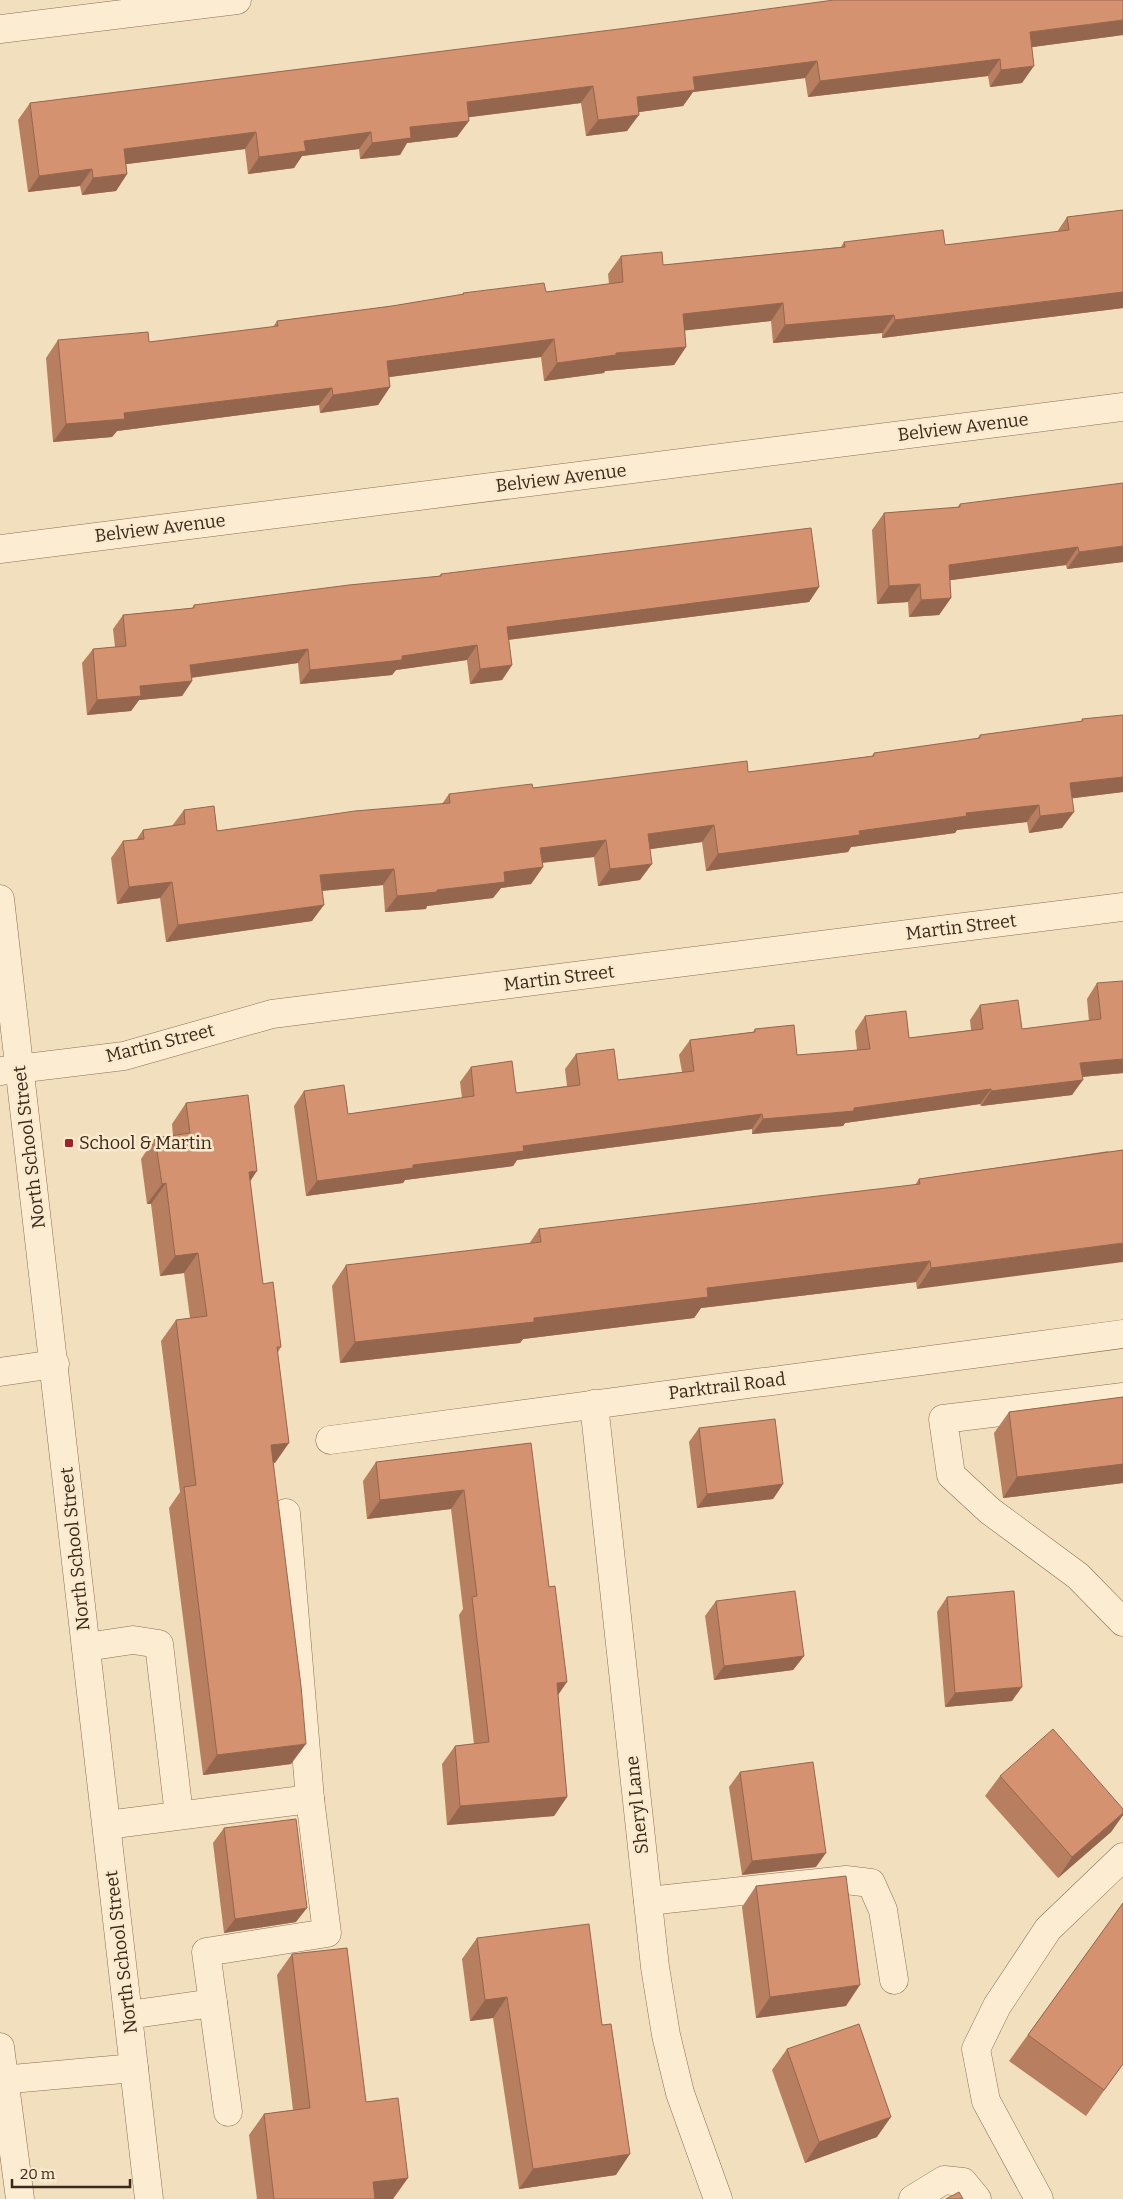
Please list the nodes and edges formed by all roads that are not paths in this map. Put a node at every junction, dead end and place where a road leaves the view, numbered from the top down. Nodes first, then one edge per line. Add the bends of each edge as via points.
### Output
1 (237, 0) edge
2 (0, 29) edge
3 (1123, 407) edge
4 (0, 549) edge
5 (0, 900) edge
6 (1123, 907) edge
7 (10, 1070) edge
8 (1123, 1334) edge
9 (54, 1364) junction
10 (0, 1372) edge
11 (1123, 1397) edge
12 (594, 1404) junction
13 (330, 1440) dead end
14 (286, 1513) dead end
15 (1123, 1622) edge
16 (86, 1647) junction
17 (310, 1799) junction
18 (179, 1815) junction
19 (106, 1825) junction
20 (1123, 1857) edge
21 (648, 1901) junction
22 (894, 1980) dead end
23 (213, 2003) junction
24 (128, 2015) junction
25 (0, 2047) edge
26 (134, 2068) junction
27 (2, 2080) edge
28 (228, 2112) dead end
29 (20, 2199) edge
30 (149, 2199) edge
31 (718, 2199) edge
32 (913, 2199) edge
33 (977, 2199) edge
34 (1039, 2199) edge

1 - 2 street
3 - 4 street, Belview Avenue
5 - 7 street, North School Street
6 - 7 street, Martin Street via 272,1014 124,1056
7 - 9 street, North School Street
8 - 12 street, Parktrail Road
9 - 10 street
9 - 16 street, North School Street
11 - 15 street via 943,1419 951,1475 990,1511 1078,1576
12 - 13 street, Parktrail Road
12 - 21 street, Sheryl Lane
14 - 17 street
16 - 18 street via 133,1640 159,1644
16 - 19 street, North School Street
17 - 18 street
17 - 23 street via 327,1933 206,1952
18 - 19 street
19 - 24 street, North School Street
20 - 34 street via 1048,1929 996,2006 976,2049 986,2101
21 - 22 street via 846,1880 871,1883 883,1910
21 - 31 street, Sheryl Lane via 666,2035 698,2148
23 - 24 street
23 - 28 street
24 - 26 street, North School Street
25 - 27 street
26 - 27 street
26 - 30 street, North School Street
27 - 29 street
32 - 33 street via 944,2180 963,2182

